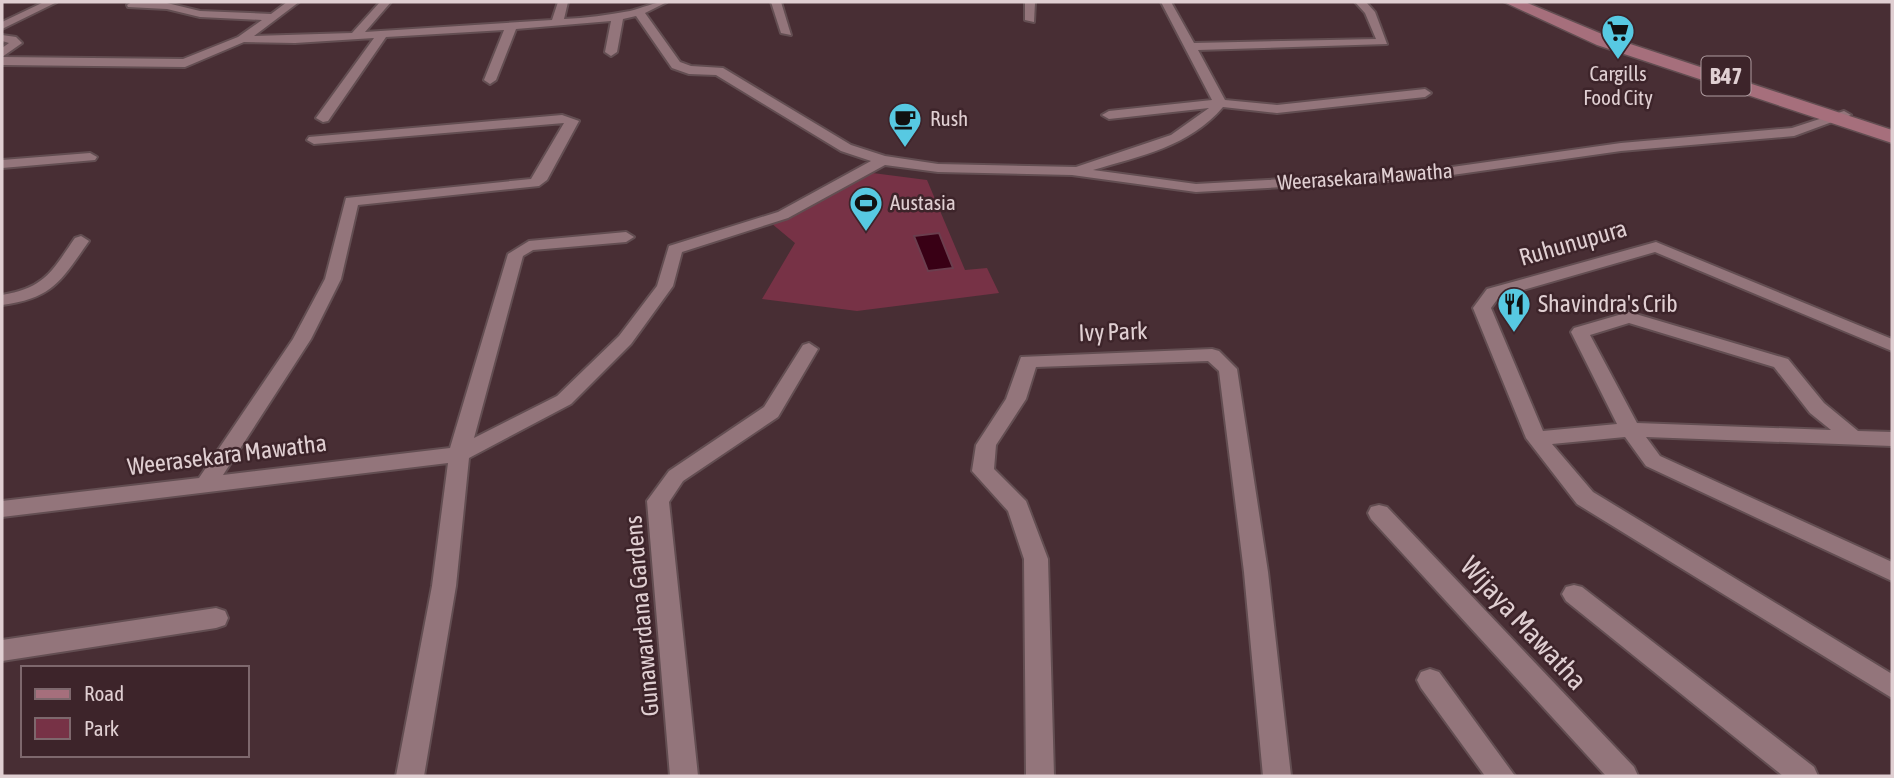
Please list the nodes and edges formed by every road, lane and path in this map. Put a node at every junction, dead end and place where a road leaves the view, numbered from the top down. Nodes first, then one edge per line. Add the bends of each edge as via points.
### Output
1 (52, 2) edge
2 (294, 2) edge
3 (386, 2) edge
4 (563, 2) edge
5 (662, 2) edge
6 (776, 2) edge
7 (1030, 2) edge
8 (1166, 2) edge
9 (1360, 2) edge
10 (1512, 2) edge
11 (1525, 2) edge
12 (132, 5) dead end
13 (639, 12) junction
14 (618, 16) junction
15 (274, 17) junction
16 (2, 18) edge
17 (20, 18) junction
18 (1030, 20) dead end
19 (557, 23) junction
20 (512, 24) junction
21 (2, 26) edge
22 (383, 33) junction
23 (787, 33) dead end
24 (356, 35) junction
25 (2, 38) edge
26 (242, 39) junction
27 (1193, 47) junction
28 (611, 52) dead end
29 (2, 54) edge
30 (2, 61) edge
31 (489, 80) dead end
32 (1425, 93) dead end
33 (1220, 103) junction
34 (1110, 115) dead end
35 (1840, 117) junction
36 (323, 118) dead end
37 (1892, 130) edge
38 (1892, 137) edge
39 (314, 140) dead end
40 (90, 157) dead end
41 (883, 160) junction
42 (2, 164) edge
43 (1072, 171) junction
44 (626, 237) dead end
45 (81, 241) dead end
46 (2, 300) edge
47 (1892, 345) edge
48 (809, 349) dead end
49 (1630, 430) junction
50 (1854, 438) junction
51 (1536, 439) junction
52 (1892, 439) edge
53 (459, 454) junction
54 (207, 483) junction
55 (2, 509) edge
56 (1379, 513) dead end
57 (1892, 572) edge
58 (1574, 594) dead end
59 (216, 618) dead end
60 (2, 651) edge
61 (1430, 680) dead end
62 (1892, 687) edge
63 (410, 776) edge
64 (684, 776) edge
65 (1040, 776) edge
66 (1277, 776) edge
67 (1501, 776) edge
68 (1624, 776) edge
69 (1804, 776) edge

1 - 17 street
2 - 15 street
3 - 24 street
4 - 19 street
5 - 13 street
6 - 23 street
7 - 18 street
8 - 27 street
9 - 27 street via 1370,12 1383,41
10 - 35 main road, B47 via 1603,41
11 - 35 main road, B47 via 1612,38
12 - 15 street
13 - 14 street
13 - 41 street, Weerasekara Mawatha via 676,65 719,71 846,148
14 - 19 street
14 - 28 street
15 - 26 street
16 - 17 street
17 - 21 street
19 - 20 street
20 - 22 street
20 - 31 street
22 - 24 street
22 - 36 street
24 - 26 street
25 - 29 street via 16,44
26 - 30 street via 171,65
27 - 33 street
32 - 33 street via 1277,108
33 - 34 street
33 - 43 street via 1208,120 1157,145
35 - 37 main road, B47
35 - 38 main road, B47
35 - 43 street, Weerasekara Mawatha via 1794,132 1621,147 1424,175 1196,188
39 - 54 street via 572,121 540,180 534,183 351,201 333,279 302,339
40 - 42 street
41 - 43 street, Weerasekara Mawatha via 962,170
41 - 53 street, Weerasekara Mawatha via 783,215 675,248 666,286 625,340 564,400
44 - 53 street via 529,246 516,254
45 - 46 street via 46,290
47 - 51 street, Ruhunupura via 1656,247 1493,293 1482,308
48 - 64 street, Gunawardana Gardens via 771,412 676,476 658,500
49 - 50 street
49 - 50 street via 1580,332 1629,317 1781,363 1817,408
49 - 51 street
49 - 57 street via 1653,461
50 - 52 street
51 - 62 street, Ruhunupura via 1585,498
53 - 54 street, Weerasekara Mawatha
53 - 63 street via 444,586
54 - 55 street, Weerasekara Mawatha
56 - 68 street, Wijaya Mawatha
58 - 69 street
59 - 60 street
61 - 67 street
65 - 66 street, Ivy Park via 1036,559 1018,507 983,471 986,444 1016,398 1028,361 1212,355 1228,369 1256,572

